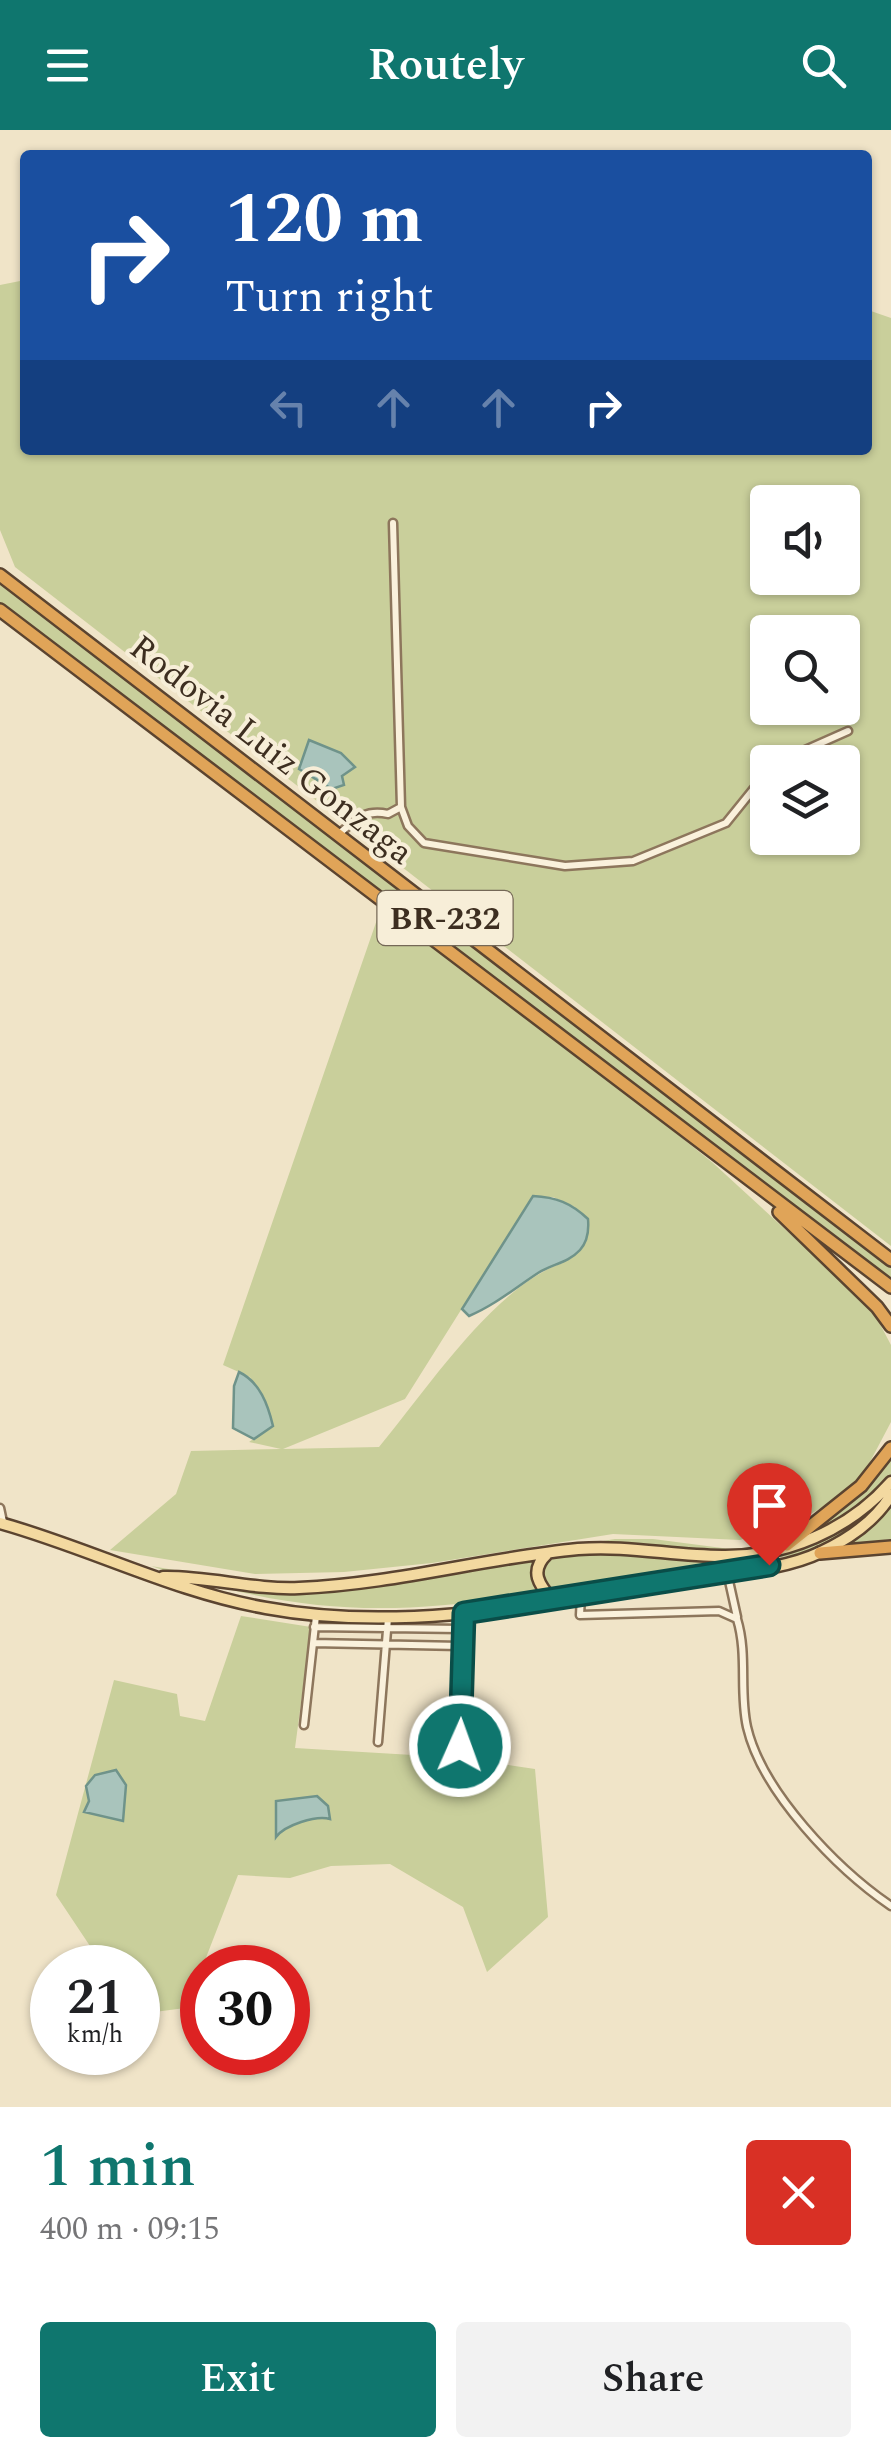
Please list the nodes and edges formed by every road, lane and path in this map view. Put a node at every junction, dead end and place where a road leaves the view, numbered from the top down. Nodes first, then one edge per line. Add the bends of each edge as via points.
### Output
1 (393, 523) dead end
2 (0, 575) edge
3 (0, 610) edge
4 (848, 731) dead end
5 (816, 745) edge
6 (750, 793) edge
7 (401, 806) junction
8 (338, 835) junction
9 (744, 1178) junction
10 (891, 1260) edge
11 (891, 1287) edge
12 (891, 1326) edge
13 (891, 1448) edge
14 (891, 1482) edge
15 (891, 1496) edge
16 (0, 1508) edge
17 (2, 1523) edge
18 (787, 1546) junction
19 (891, 1547) edge
20 (548, 1553) junction
21 (820, 1553) junction
22 (728, 1572) junction
23 (161, 1577) junction
24 (581, 1596) junction
25 (552, 1601) junction
26 (464, 1613) junction
27 (738, 1618) junction
28 (315, 1621) junction
29 (389, 1624) junction
30 (461, 1630) junction
31 (314, 1643) junction
32 (388, 1645) junction
33 (460, 1646) junction
34 (304, 1725) dead end
35 (378, 1742) dead end
36 (460, 1746) dead end
37 (891, 1906) edge

1 - 7 street
2 - 8 highway, Rodovia Luiz Gonzaga / BR-232
3 - 9 highway, Rodovia Luiz Gonzaga / BR-232
4 - 5 street
6 - 7 street via 726,823 627,862 566,866 433,848 408,826
7 - 8 street via 388,814 372,810
8 - 10 highway, Rodovia Luiz Gonzaga / BR-232
9 - 11 highway, Rodovia Luiz Gonzaga / BR-232
9 - 12 highway
13 - 18 highway via 861,1486
14 - 18 main road via 838,1526
15 - 21 main road via 864,1526
16 - 17 street
17 - 23 main road
18 - 20 main road via 723,1556 633,1547
19 - 21 highway
20 - 23 main road via 339,1586 250,1588
20 - 25 main road via 537,1575
21 - 22 main road
22 - 24 main road
22 - 27 street
23 - 28 main road
24 - 25 main road
24 - 27 street via 580,1615 719,1611
25 - 26 main road
26 - 29 main road
26 - 30 street
27 - 37 street via 747,1726 766,1776 844,1870
28 - 29 main road
28 - 31 street
29 - 30 street
29 - 32 street
30 - 33 street
31 - 32 street
31 - 34 street
32 - 33 street
32 - 35 street
33 - 36 street

